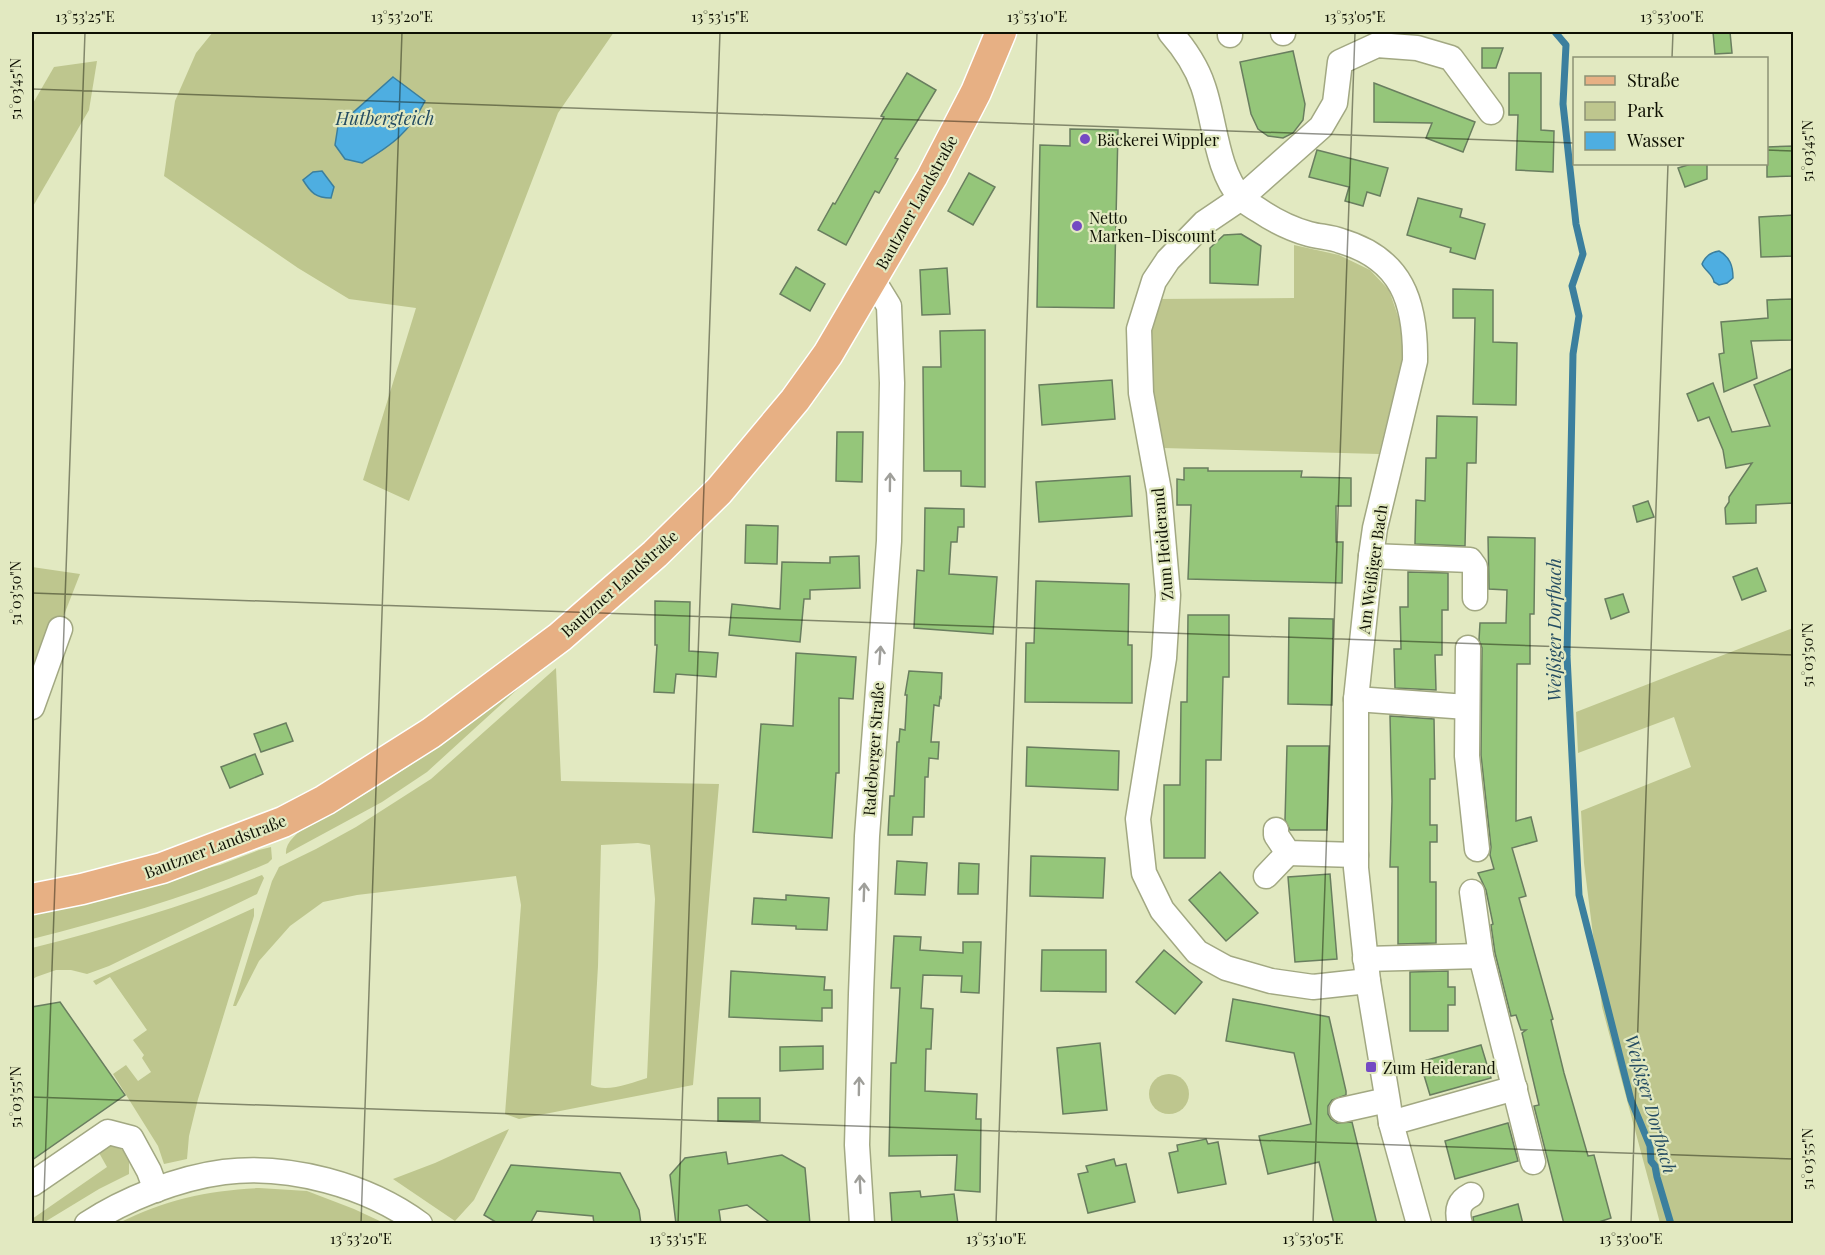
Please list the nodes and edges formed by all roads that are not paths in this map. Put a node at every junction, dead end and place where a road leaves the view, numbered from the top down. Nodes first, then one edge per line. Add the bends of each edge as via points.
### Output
1 (1001, 32) edge
2 (1170, 32) edge
3 (1491, 112) dead end
4 (1242, 198) junction
5 (878, 288) junction
6 (1371, 556) junction
7 (1475, 598) dead end
8 (60, 629) dead end
9 (1468, 648) dead end
10 (1356, 699) junction
11 (32, 707) edge
12 (1467, 707) junction
13 (1276, 830) dead end
14 (1477, 849) dead end
15 (1288, 853) junction
16 (1356, 855) junction
17 (1266, 876) dead end
18 (1472, 892) dead end
19 (32, 899) edge
20 (1481, 956) junction
21 (1366, 970) junction
22 (1515, 1088) junction
23 (1387, 1100) junction
24 (1342, 1110) dead end
25 (1391, 1123) junction
26 (1533, 1162) dead end
27 (32, 1184) edge
28 (156, 1190) junction
29 (1472, 1195) dead end
30 (87, 1224) edge
31 (420, 1224) edge
32 (862, 1224) edge
33 (1419, 1224) edge
34 (1460, 1224) edge

1 - 5 main road, Bautzner Landstraße via 976,92
2 - 4 street, Am Weißiger Bach via 1188,53 1203,86 1227,174
3 - 4 street, Zum Heiderand via 1451,58 1417,48 1377,45 1340,62 1335,103 1321,127
4 - 6 street, Am Weißiger Bach via 1276,221 1365,250 1389,267 1410,306 1416,333 1415,361
4 - 21 street, Zum Heiderand via 1204,223 1168,260 1154,281 1139,329 1141,393 1159,491 1168,595 1164,658 1138,819 1144,873 1162,909 1197,952 1226,968 1271,981 1313,987
5 - 19 main road, Bautzner Landstraße via 795,400 718,491 655,554 560,637 431,733 283,822 162,868
32 -> 5 street, Radeberger Straße via 857,1145 866,859 889,541 892,383 890,306
6 - 7 street via 1470,560 1475,567
6 - 10 street, Am Weißiger Bach
8 - 11 street
9 - 12 street
10 - 12 street
10 - 16 street, Am Weißiger Bach
12 - 14 street via 1467,756
13 - 15 street
15 - 16 street
15 - 17 street
16 - 21 street, Am Weißiger Bach
18 - 20 street
20 - 21 street, Zum Heiderand
20 - 22 street
21 - 23 street, Am Weißiger Bach
22 - 25 street
22 - 26 street
23 - 24 street
23 - 25 street, Am Weißiger Bach
25 - 33 street, Am Weißiger Bach
27 - 28 street via 108,1132 131,1138
28 - 30 street
28 - 31 street via 224,1172 270,1171 361,1191
29 - 34 street via 1459,1206

